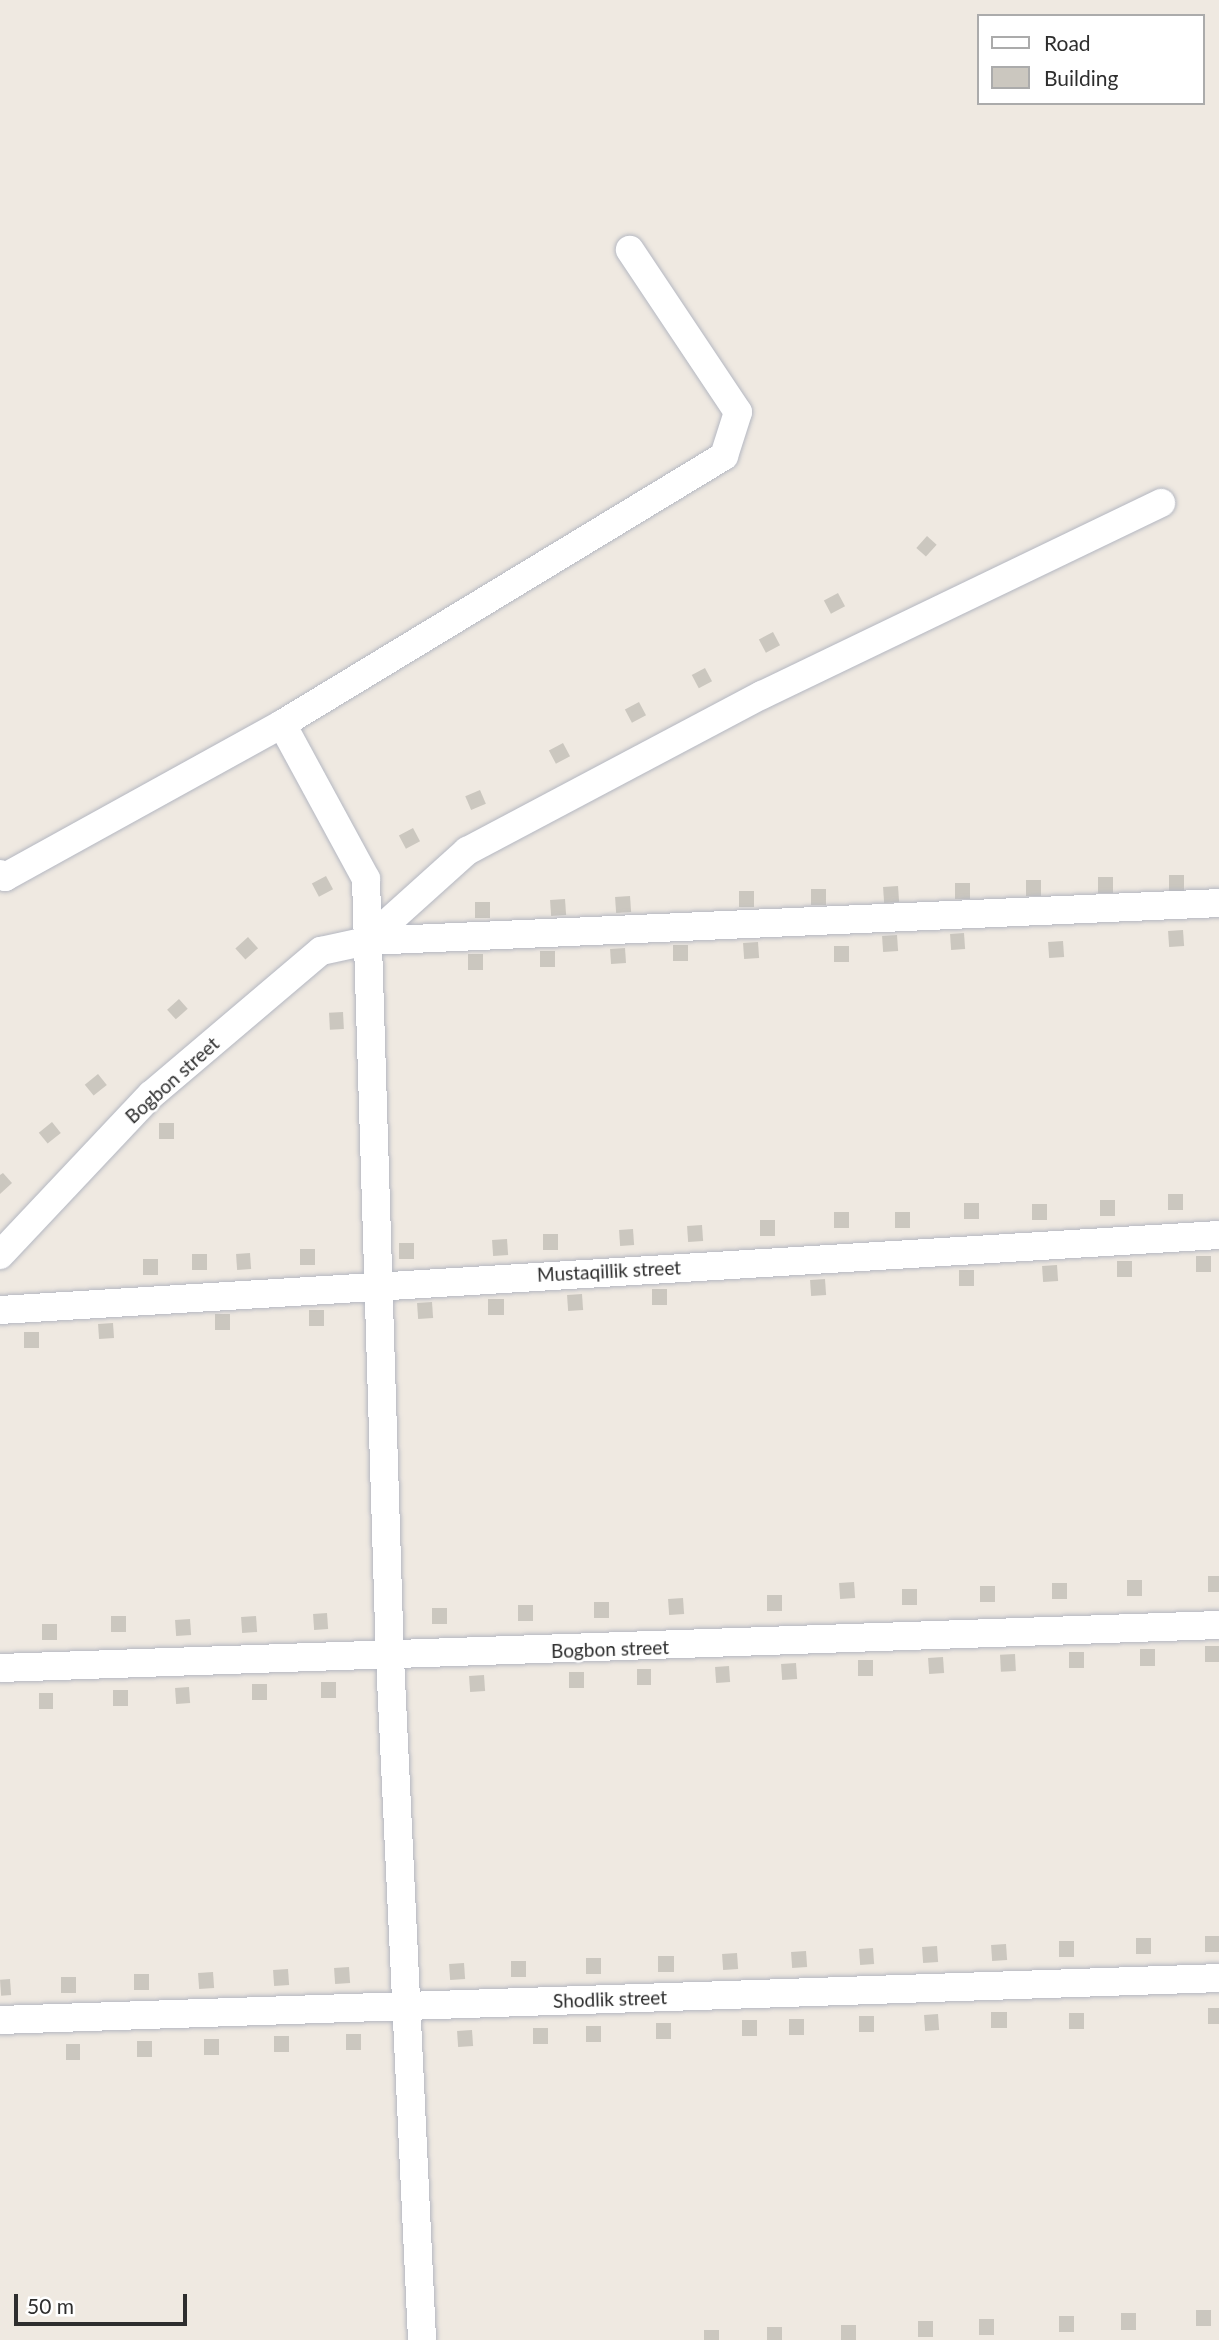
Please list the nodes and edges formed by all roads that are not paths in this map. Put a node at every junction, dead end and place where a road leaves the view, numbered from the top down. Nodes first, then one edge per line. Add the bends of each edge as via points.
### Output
1 (630, 250) dead end
2 (1161, 503) dead end
3 (282, 724) junction
4 (0, 874) edge
5 (1219, 903) edge
6 (367, 941) junction
7 (1219, 1236) edge
8 (0, 1255) edge
9 (378, 1285) junction
10 (0, 1310) edge
11 (1219, 1625) edge
12 (390, 1658) junction
13 (0, 1668) edge
14 (1219, 1978) edge
15 (405, 2006) junction
16 (0, 2020) edge
17 (422, 2340) edge

1 - 3 street via 738,412 724,456
2 - 6 street via 762,695 467,851
3 - 4 street via 5,877
3 - 6 street via 366,878
5 - 6 street, Bogbon street
6 - 8 street, Bogbon street via 321,951 162,1086
6 - 9 street
7 - 9 street, Mustaqillik street
9 - 10 street, Mustaqillik street
9 - 12 street
11 - 12 street, Bogbon street
12 - 13 street, Bogbon street
12 - 15 street
14 - 15 street, Shodlik street
15 - 16 street, Shodlik street
15 - 17 street

